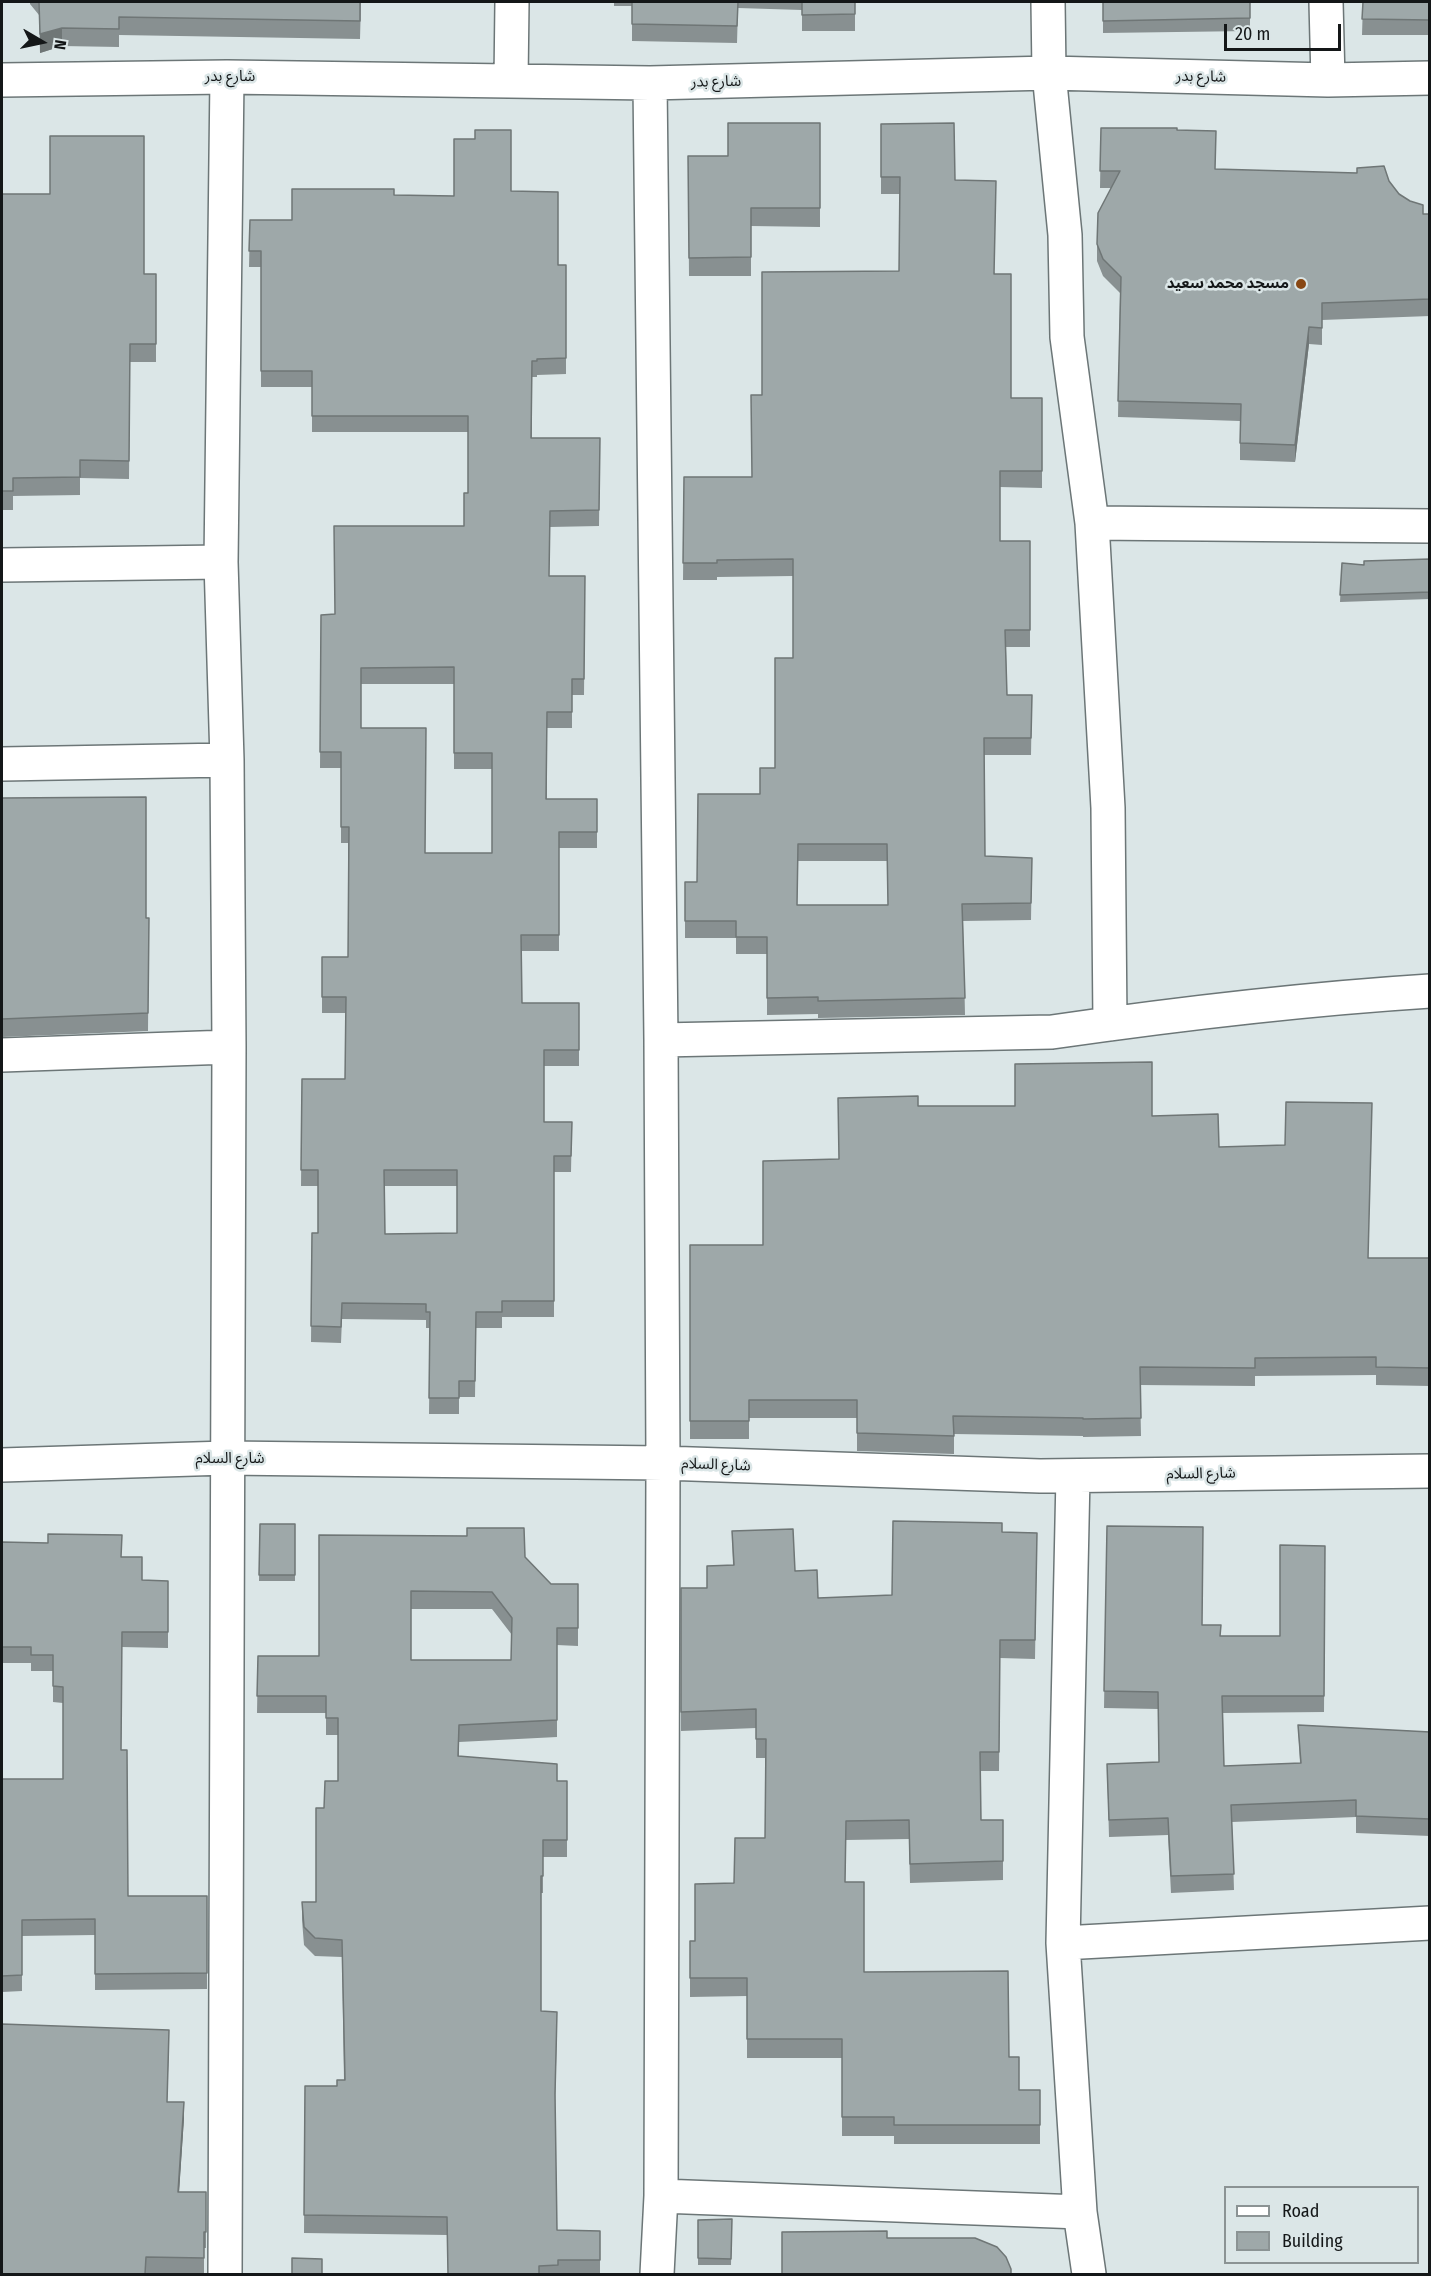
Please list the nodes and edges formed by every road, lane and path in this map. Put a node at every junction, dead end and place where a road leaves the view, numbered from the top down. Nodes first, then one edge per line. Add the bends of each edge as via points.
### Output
1 (512, 2) edge
2 (1048, 2) edge
3 (1326, 2) edge
4 (1048, 74) junction
5 (227, 77) junction
6 (1430, 78) edge
7 (2, 80) edge
8 (1328, 80) junction
9 (511, 81) junction
10 (650, 83) junction
11 (1092, 523) junction
12 (1430, 526) edge
13 (222, 562) junction
14 (2, 565) edge
15 (227, 760) junction
16 (2, 764) edge
17 (1430, 991) edge
18 (1110, 1024) junction
19 (661, 1040) junction
20 (229, 1047) junction
21 (2, 1055) edge
22 (226, 1458) junction
23 (663, 1463) junction
24 (2, 1466) edge
25 (1430, 1471) edge
26 (1073, 1476) junction
27 (1430, 1923) edge
28 (1063, 1943) junction
29 (662, 2196) junction
30 (1080, 2212) junction
31 (225, 2274) edge
32 (657, 2274) edge
33 (1089, 2274) edge

1 - 9 street
2 - 4 street
3 - 8 street
4 - 8 street, شارع بدر
4 - 10 street, شارع بدر
4 - 11 street via 1065,235 1068,337
5 - 7 street, شارع بدر
5 - 9 street, شارع بدر
5 - 13 street
6 - 8 street, شارع بدر
9 - 10 street, شارع بدر
10 - 19 street
11 - 12 street
11 - 18 street via 1108,808
13 - 14 street
13 - 15 street
15 - 16 street
15 - 20 street
17 - 18 street
18 - 19 street via 1052,1032
19 - 23 street
20 - 21 street
20 - 22 street
22 - 23 street, شارع السلام
22 - 24 street, شارع السلام
22 - 31 street
23 - 26 street, شارع السلام
23 - 29 street
25 - 26 street, شارع السلام
26 - 28 street
27 - 28 street
28 - 30 street
29 - 30 street
29 - 32 street
30 - 33 street

